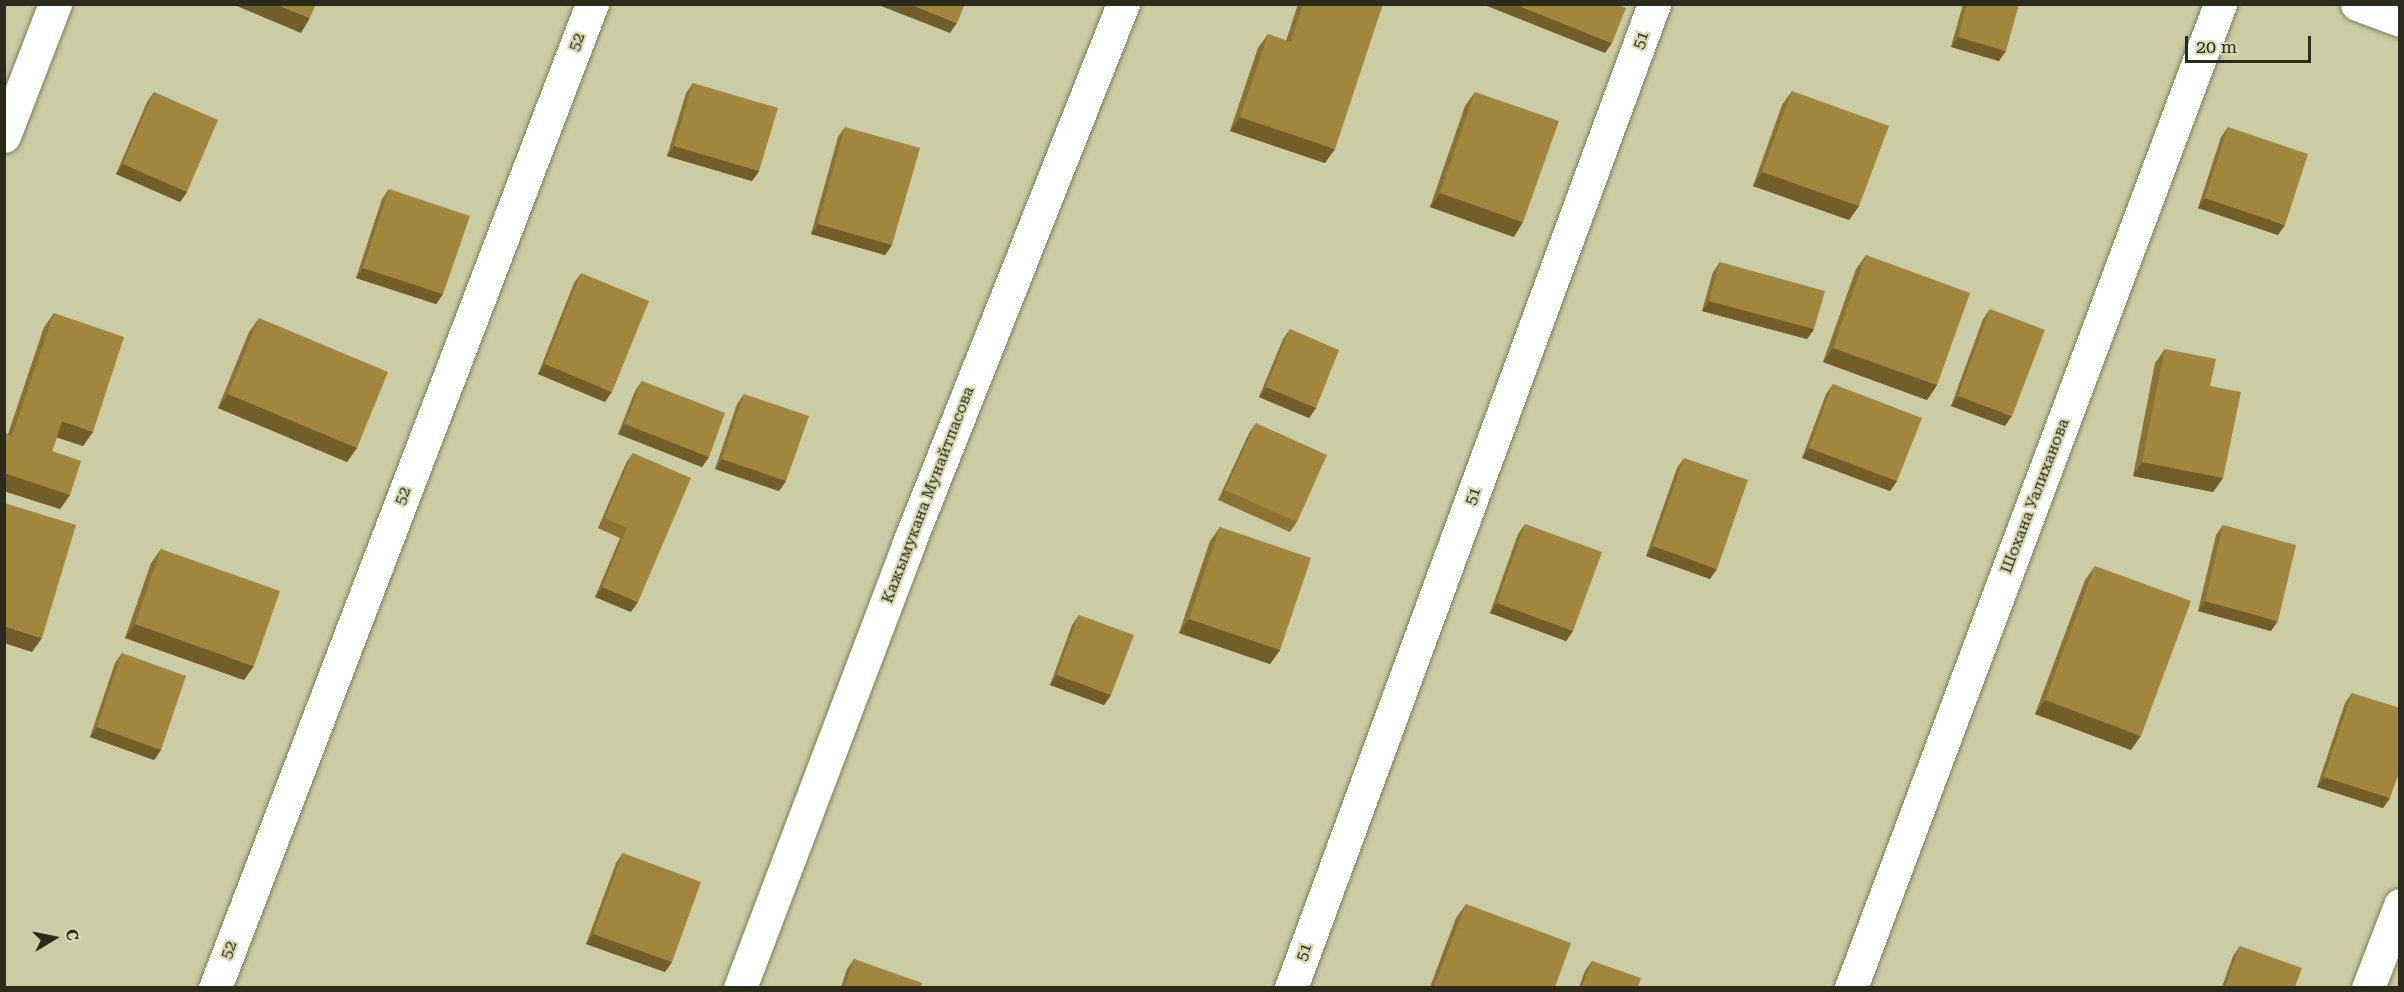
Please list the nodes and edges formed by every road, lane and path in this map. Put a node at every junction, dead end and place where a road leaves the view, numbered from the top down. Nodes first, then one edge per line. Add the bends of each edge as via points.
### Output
1 (56, 4) edge
2 (592, 4) edge
3 (1124, 4) edge
4 (1654, 4) edge
5 (2220, 4) edge
6 (2357, 4) edge
7 (2400, 20) edge
8 (4, 136) edge
9 (2400, 905) edge
10 (214, 987) edge
11 (740, 987) edge
12 (1291, 987) edge
13 (1851, 987) edge
14 (2367, 987) edge

1 - 8 street
2 - 10 street, 52
3 - 11 street, Кажымукана Мунайтпасова via 908,546
4 - 12 street, 51
5 - 13 street, Шохана Уалиханова
6 - 7 street
9 - 14 street

